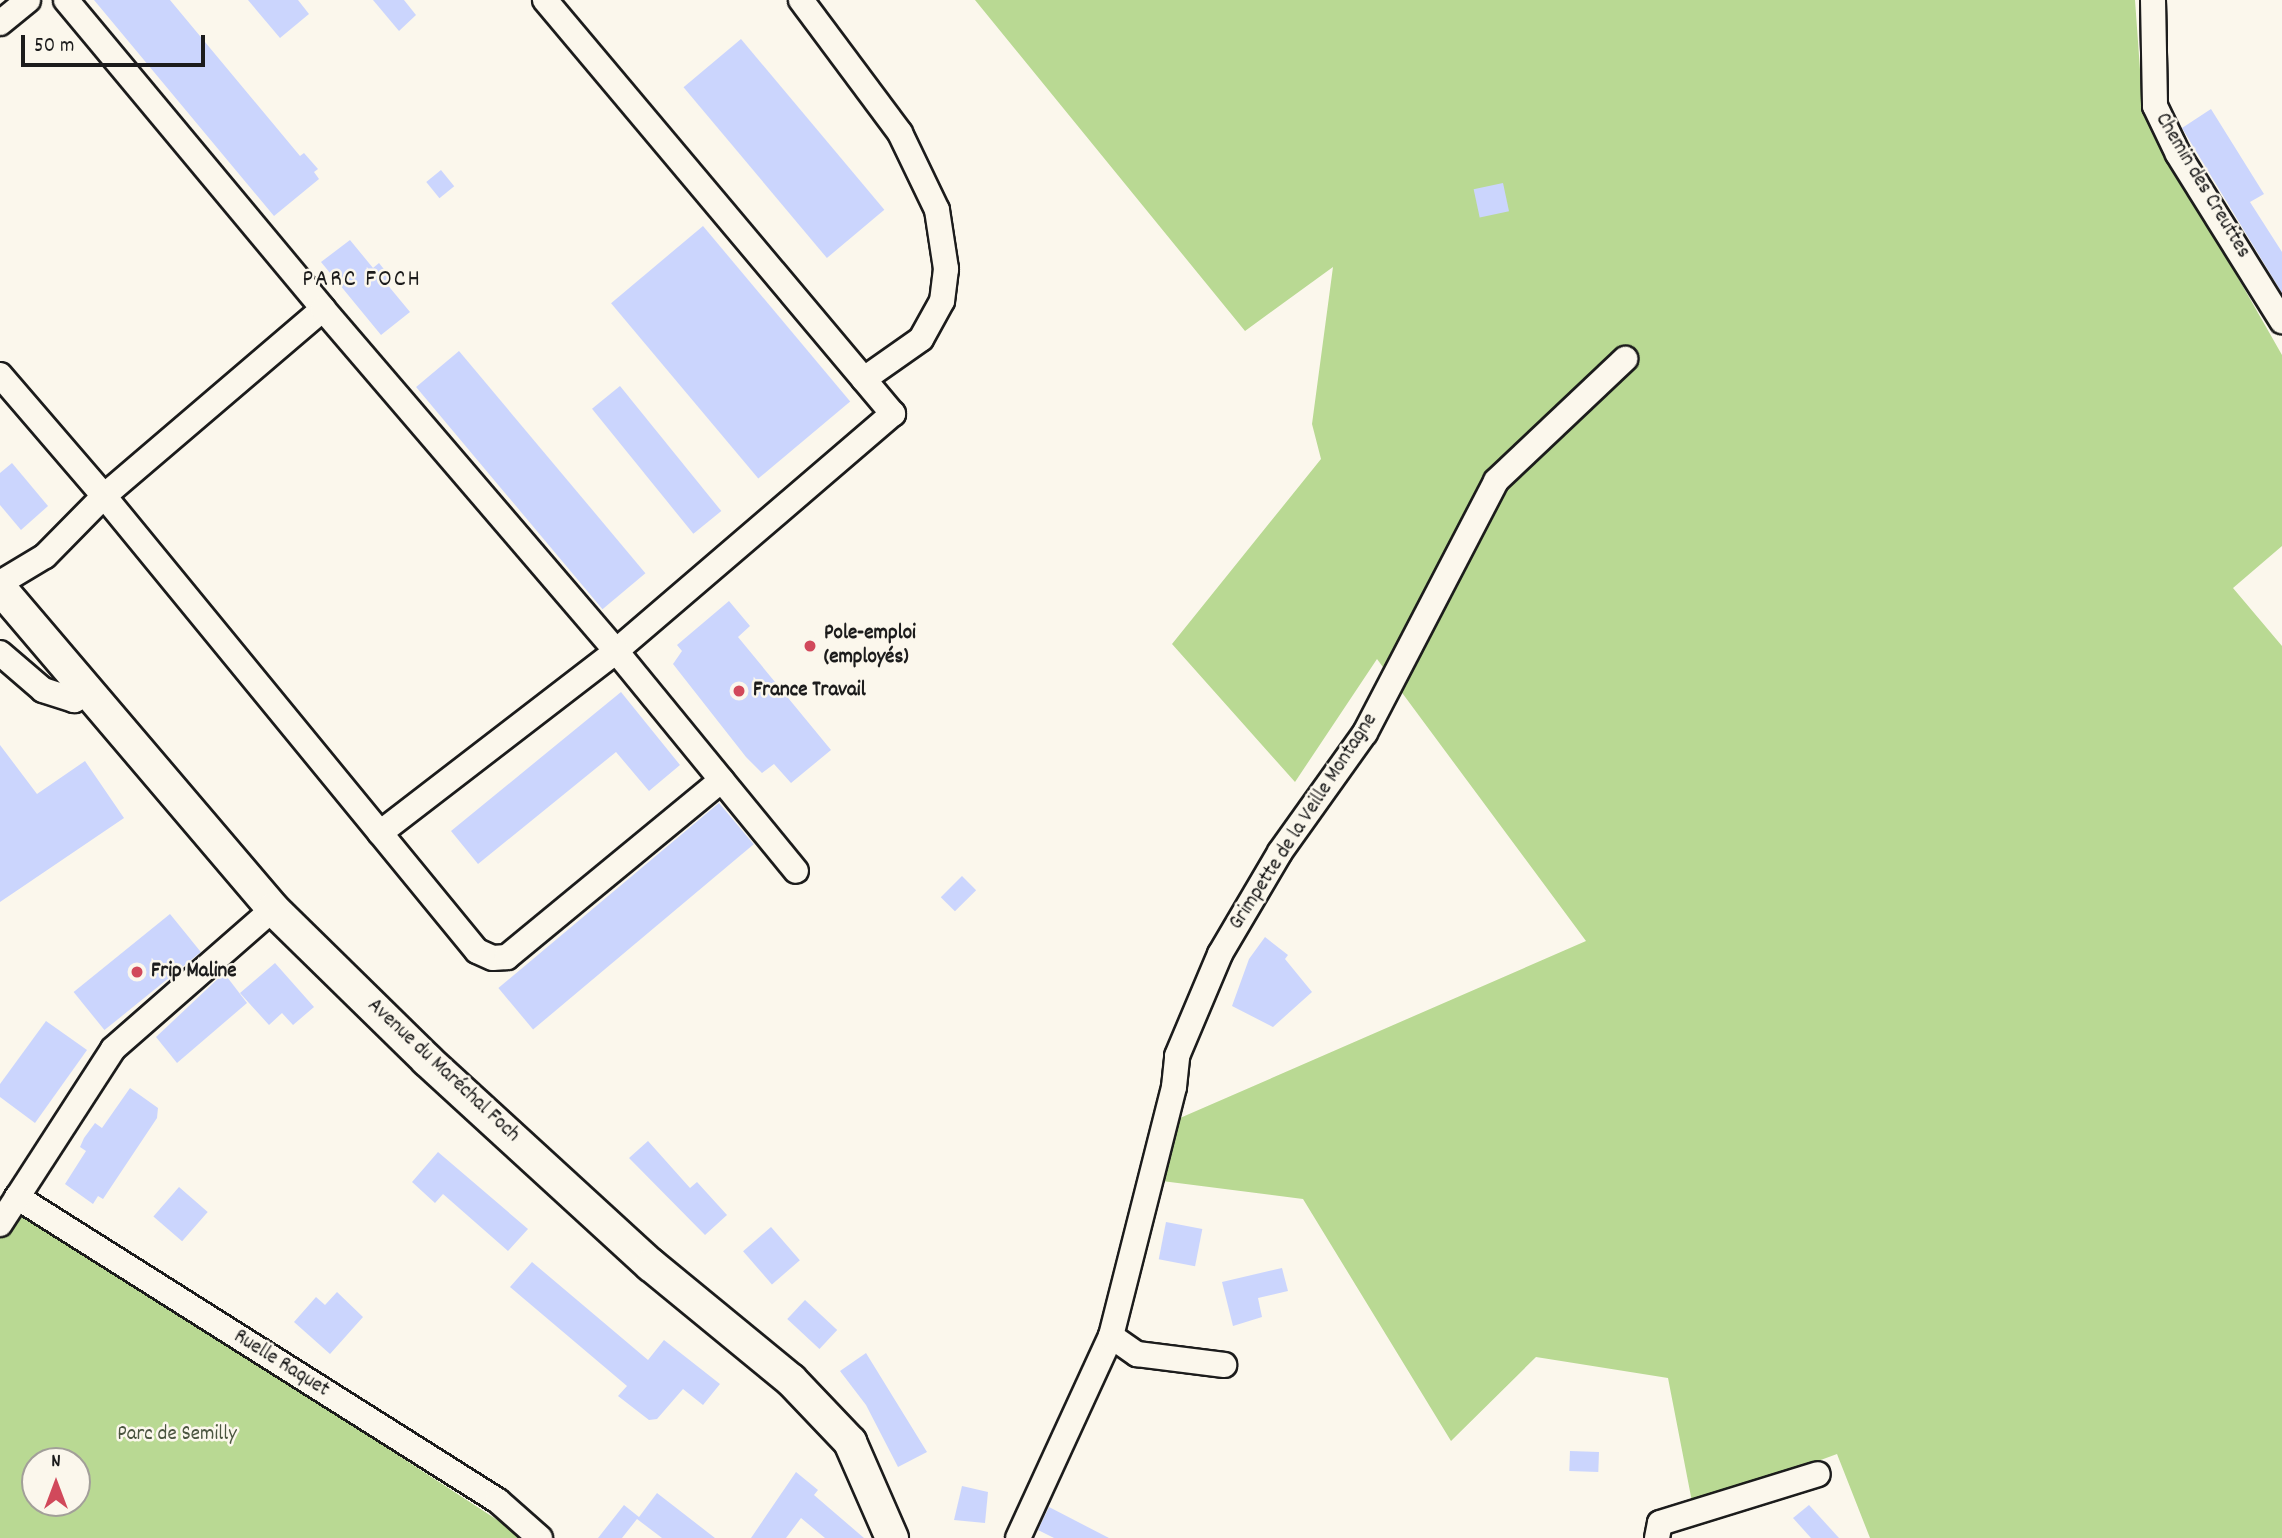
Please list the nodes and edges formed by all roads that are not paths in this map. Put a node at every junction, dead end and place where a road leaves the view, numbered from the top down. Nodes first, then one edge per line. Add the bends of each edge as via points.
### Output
1 (29, 0) edge
2 (66, 0) edge
3 (545, 0) edge
4 (801, 0) edge
5 (2153, 0) edge
6 (0, 23) edge
7 (323, 309) junction
8 (2282, 321) edge
9 (1625, 359) dead end
10 (0, 375) edge
11 (864, 379) junction
12 (104, 496) junction
13 (0, 586) edge
14 (615, 651) junction
15 (0, 653) edge
16 (89, 691) junction
17 (722, 780) junction
18 (380, 833) junction
19 (796, 872) dead end
20 (273, 908) junction
21 (17, 1197) junction
22 (0, 1224) edge
23 (1111, 1336) junction
24 (1224, 1365) dead end
25 (1818, 1474) dead end
26 (1659, 1531) edge
27 (540, 1538) edge
28 (892, 1538) edge
29 (1018, 1538) edge

1 - 6 street
2 - 7 street
3 - 11 street
4 - 11 street via 900,133 937,210 946,269 942,301 921,339
5 - 8 street, Chemin des Creuttes via 2155,106 2178,154
7 - 12 street
7 - 14 street
9 - 23 street, Grimpette de la Veille Montagne via 1496,481 1365,733 1280,852 1220,954 1177,1056 1174,1087
10 - 12 street
11 - 14 street via 893,414
12 - 13 street via 45,556
12 - 18 street
13 - 16 main road, Avenue du Maréchal Foch
14 - 17 street
14 - 18 street
15 - 16 street via 43,690 74,700
16 - 20 main road, Avenue du Maréchal Foch
17 - 18 street via 507,957 477,951
17 - 19 street
20 - 21 street via 113,1049
20 - 28 main road, Avenue du Maréchal Foch via 427,1060 651,1265 791,1380 850,1443
21 - 22 street
21 - 27 street, Ruelle Raquet via 498,1501
23 - 24 street via 1137,1354
23 - 29 street, Grimpette de la Veille Montagne
25 - 26 street

